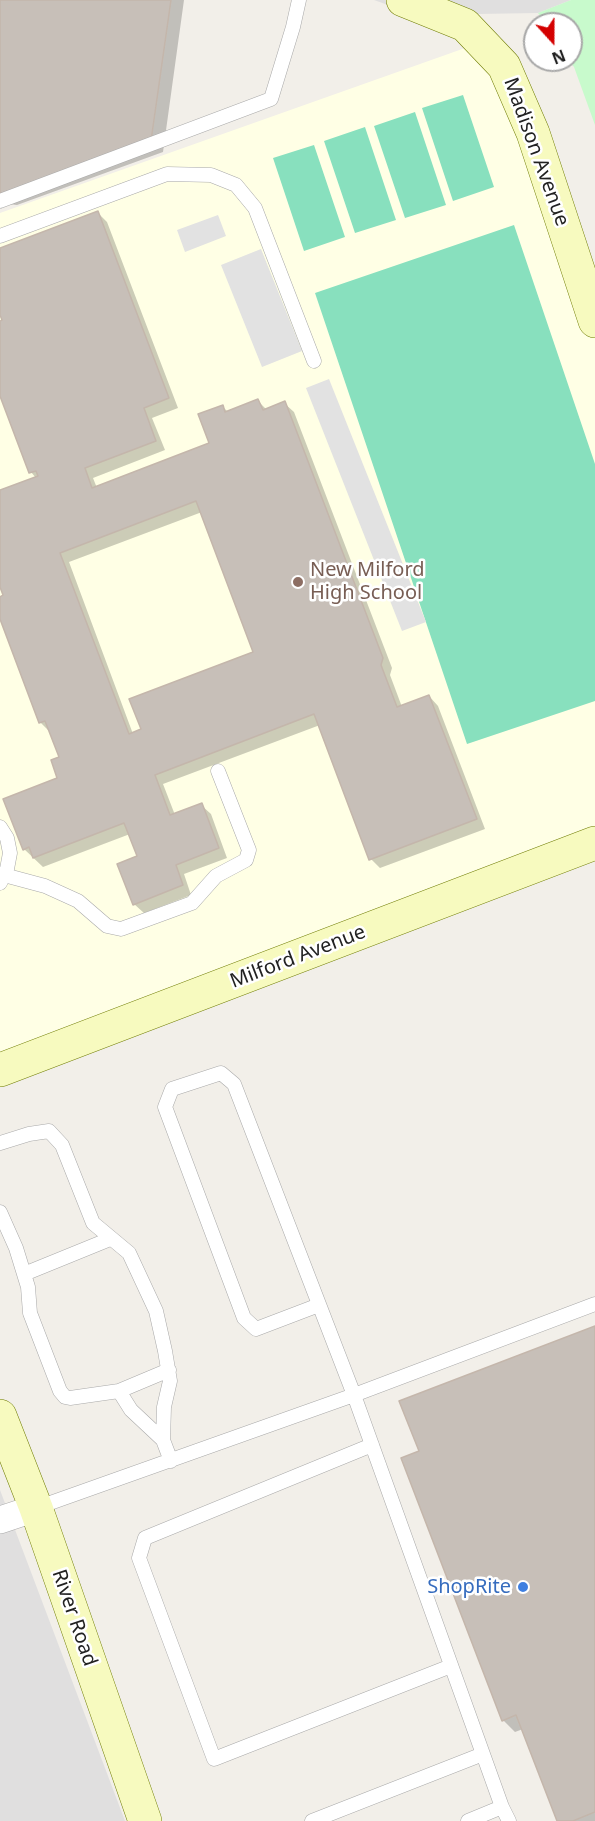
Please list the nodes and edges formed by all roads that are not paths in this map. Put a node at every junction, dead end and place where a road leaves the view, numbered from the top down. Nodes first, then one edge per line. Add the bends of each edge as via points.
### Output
1 (299, 0) edge
2 (403, 0) edge
3 (0, 201) edge
4 (0, 236) edge
5 (595, 321) edge
6 (314, 361) dead end
7 (218, 771) dead end
8 (0, 826) edge
9 (595, 843) edge
10 (2, 879) edge
11 (0, 1070) edge
12 (0, 1143) edge
13 (0, 1212) edge
14 (110, 1239) junction
15 (24, 1274) junction
16 (595, 1304) edge
17 (319, 1305) junction
18 (169, 1370) junction
19 (119, 1391) junction
20 (354, 1395) junction
21 (0, 1416) edge
22 (163, 1440) junction
23 (372, 1445) junction
24 (171, 1461) junction
25 (36, 1508) junction
26 (0, 1520) edge
27 (451, 1666) junction
28 (483, 1754) junction
29 (502, 1807) junction
30 (145, 1821) edge
31 (312, 1821) edge
32 (468, 1821) edge
33 (509, 1821) edge

1 - 3 lane via 271,99
2 - 5 street, Madison Avenue via 465,25 504,66 533,133
4 - 6 lane via 167,174 219,178 236,185 255,208
7 - 10 lane via 249,850 246,861 216,876 192,903 121,929 107,926 78,901 45,886
8 - 10 lane via 10,853
9 - 11 street, Milford Avenue
12 - 14 lane via 49,1131 62,1144 93,1223
13 - 15 lane
14 - 15 lane
14 - 18 lane via 129,1253 145,1286 156,1311
15 - 19 lane via 30,1313 64,1397
16 - 20 lane
17 - 17 lane via 234,1084 221,1072 172,1089 165,1107 244,1318 256,1329
17 - 20 lane
18 - 19 lane
18 - 22 lane
19 - 22 lane via 130,1410
20 - 23 lane
20 - 24 lane
21 - 25 street, River Road
22 - 24 lane
23 - 27 lane
23 - 27 lane via 145,1538 139,1558 214,1759
24 - 25 lane
25 - 26 street
25 - 30 street, River Road
27 - 28 lane
28 - 29 lane
28 - 31 lane
29 - 32 lane
29 - 33 lane

